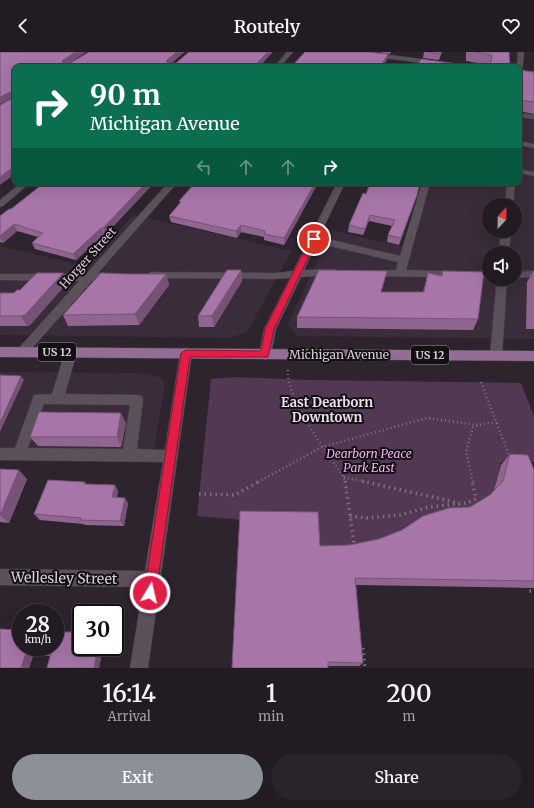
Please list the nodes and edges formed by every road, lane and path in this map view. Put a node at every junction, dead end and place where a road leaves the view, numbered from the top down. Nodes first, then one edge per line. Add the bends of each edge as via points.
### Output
1 (290, 52) edge
2 (353, 52) edge
3 (406, 52) edge
4 (521, 52) edge
5 (403, 58) junction
6 (280, 64) edge
7 (400, 64) edge
8 (441, 64) edge
9 (520, 64) edge
10 (522, 74) edge
11 (527, 75) edge
12 (522, 115) edge
13 (534, 117) edge
14 (522, 144) edge
15 (534, 146) edge
16 (522, 172) edge
17 (534, 174) edge
18 (22, 186) edge
19 (170, 186) edge
20 (340, 186) edge
21 (425, 186) edge
22 (511, 186) edge
23 (510, 198) edge
24 (0, 204) edge
25 (314, 239) junction
26 (404, 260) junction
27 (346, 273) edge
28 (361, 273) edge
29 (296, 274) junction
30 (400, 274) junction
31 (534, 274) edge
32 (482, 275) edge
33 (522, 275) edge
34 (122, 276) edge
35 (144, 276) edge
36 (0, 277) edge
37 (89, 277) junction
38 (501, 286) edge
39 (0, 352) edge
40 (22, 352) junction
41 (71, 352) junction
42 (186, 353) junction
43 (265, 355) junction
44 (496, 356) junction
45 (534, 356) edge
46 (288, 370) dead end
47 (481, 382) dead end
48 (57, 399) junction
49 (497, 423) junction
50 (478, 425) junction
51 (322, 447) junction
52 (0, 454) edge
53 (19, 454) junction
54 (128, 455) junction
55 (170, 456) junction
56 (510, 459) edge
57 (344, 477) junction
58 (199, 494) dead end
59 (460, 504) junction
60 (350, 516) junction
61 (354, 543) edge
62 (0, 577) edge
63 (152, 579) junction
64 (527, 584) edge
65 (534, 591) edge
66 (363, 648) edge
67 (139, 668) edge
68 (365, 668) edge

1 - 6 street
2 - 5 street
3 - 5 street
4 - 9 street
5 - 7 street
5 - 8 street
10 - 11 street
12 - 13 street
14 - 15 street
16 - 17 street
18 - 24 street
19 - 37 street, Horger Street
20 - 25 street
21 - 26 street
22 - 23 street
25 - 26 street
25 - 29 street
26 - 30 street
27 - 29 street
28 - 30 street
29 - 35 street
29 - 43 street via 270,329
30 - 32 street
31 - 33 street
34 - 37 street
36 - 37 street
37 - 40 street, Horger Street
38 - 44 street
39 - 40 main road, Michigan Avenue / US 12
40 - 41 main road, Michigan Avenue / US 12
41 - 42 main road, Michigan Avenue / US 12
41 - 48 street
42 - 43 main road, Michigan Avenue / US 12
42 - 55 street
43 - 44 main road, Michigan Avenue / US 12
44 - 45 main road, Michigan Avenue / US 12
46 - 51 path via 287,378 291,390
47 - 49 path
48 - 53 street via 39,399
48 - 54 street via 137,400
49 - 50 path
49 - 56 path
50 - 51 path via 427,418
50 - 59 path via 473,427 466,454 476,499
51 - 57 path
51 - 58 path via 235,495
52 - 53 street
53 - 54 street
54 - 55 street
55 - 63 street
57 - 59 path
57 - 60 path
59 - 60 path via 428,507 400,515 368,518
60 - 61 path
62 - 63 street, Wellesley Street
63 - 67 street
64 - 65 path via 529,591
66 - 68 path

